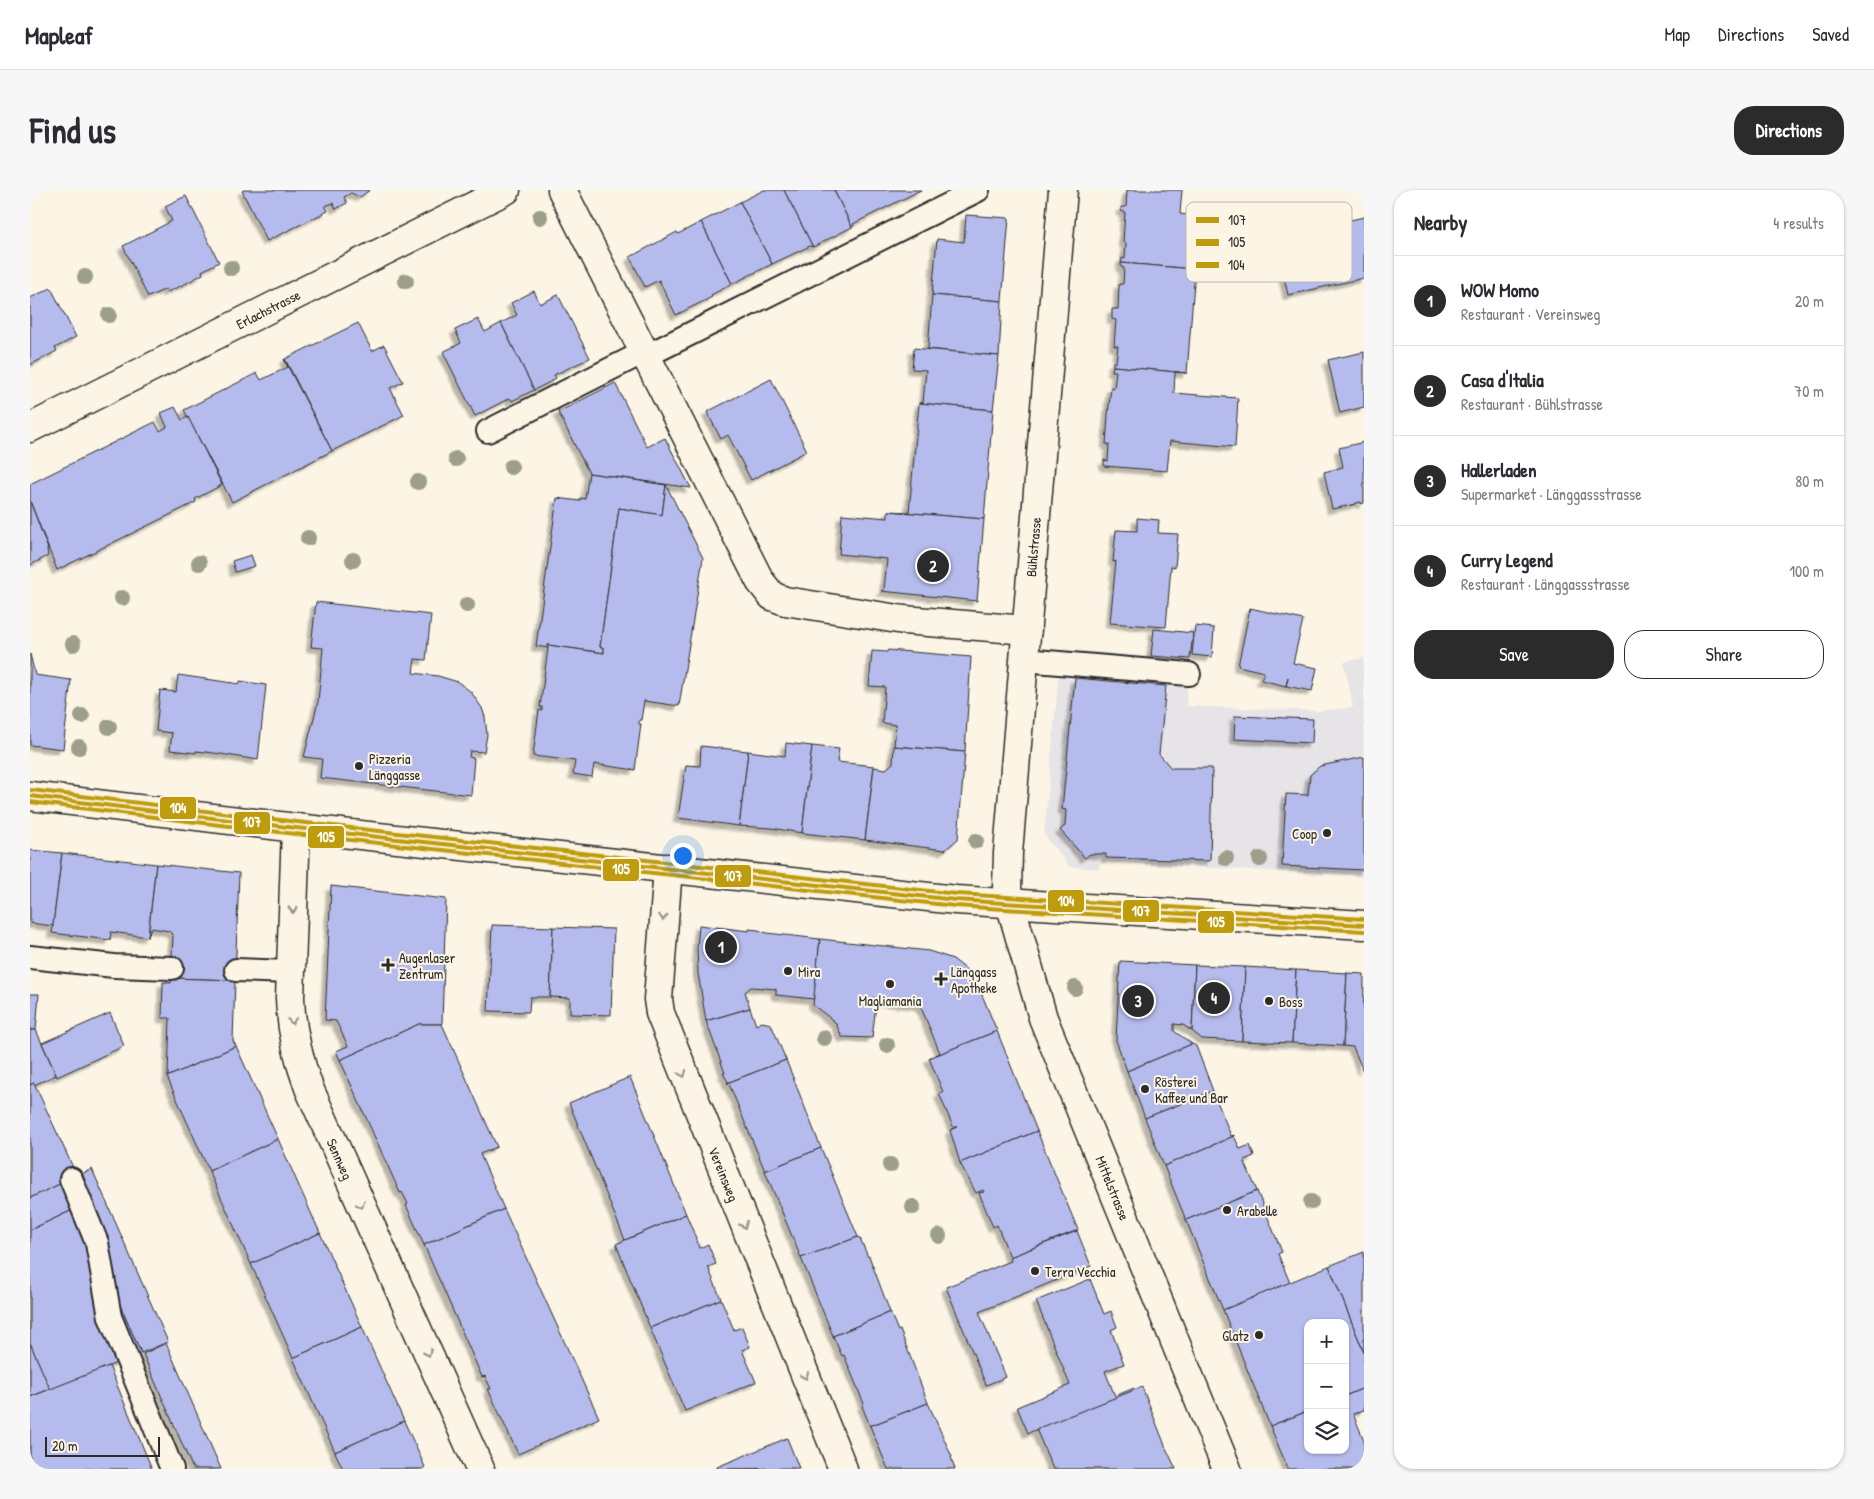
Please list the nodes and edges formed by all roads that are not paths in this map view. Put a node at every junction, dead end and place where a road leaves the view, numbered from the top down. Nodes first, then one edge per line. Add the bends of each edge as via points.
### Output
1 (506, 190) edge
2 (562, 190) edge
3 (978, 190) edge
4 (1063, 190) edge
5 (645, 354) junction
6 (30, 428) edge
7 (488, 431) dead end
8 (1026, 630) junction
9 (1024, 660) junction
10 (1189, 674) dead end
11 (30, 796) edge
12 (296, 828) junction
13 (668, 868) junction
14 (1010, 904) junction
15 (1364, 925) edge
16 (30, 957) edge
17 (172, 968) dead end
18 (236, 970) dead end
19 (290, 972) junction
20 (71, 1179) dead end
21 (172, 1469) edge
22 (480, 1469) edge
23 (843, 1469) edge
24 (1227, 1469) edge

1 - 6 street, Erlachstrasse
2 - 5 street
3 - 5 lane
4 - 8 street, Bühlstrasse
5 - 7 lane
5 - 8 street via 760,581 772,596 785,601 904,620
8 - 9 street, Bühlstrasse
9 - 10 lane
9 - 14 street, Bühlstrasse via 1008,853
11 - 12 street
12 - 13 street
12 -> 19 street, Sennweg
13 - 14 street
13 -> 23 street, Vereinsweg via 658,999 660,1013
14 - 15 street
14 - 24 street, Mittelstrasse via 1043,1018
16 - 17 lane
18 - 19 lane
19 -> 22 street, Sennweg via 294,1039 309,1088
20 - 21 lane via 97,1243 110,1317

